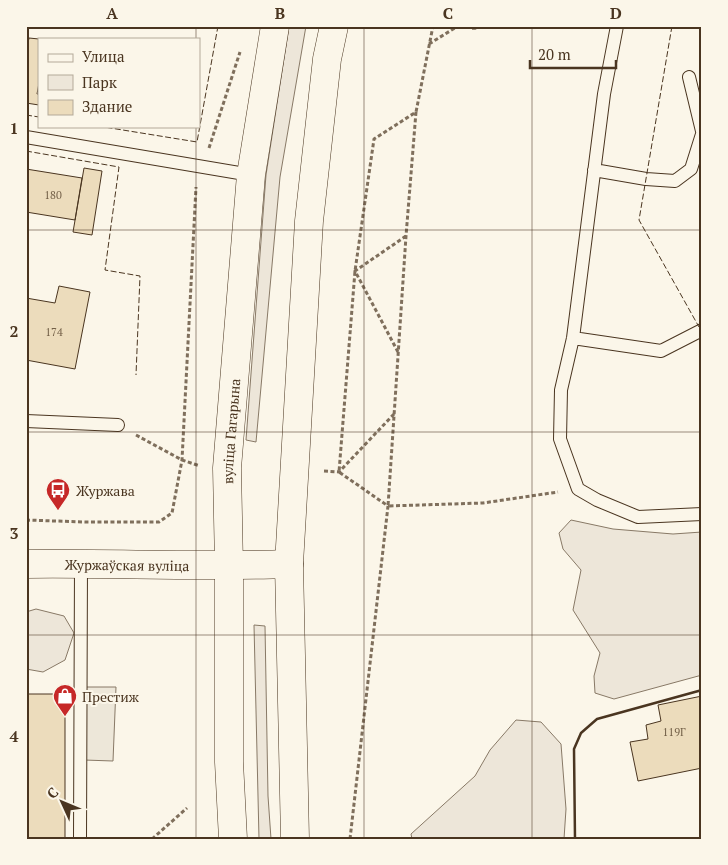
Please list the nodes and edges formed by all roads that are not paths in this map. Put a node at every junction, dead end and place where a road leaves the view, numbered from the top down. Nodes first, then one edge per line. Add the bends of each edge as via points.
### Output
1 (275, 26) edge
2 (334, 26) edge
3 (617, 26) edge
4 (689, 77) dead end
5 (702, 133) edge
6 (26, 137) edge
7 (594, 170) junction
8 (251, 175) junction
9 (702, 330) edge
10 (573, 338) junction
11 (26, 421) edge
12 (118, 425) road end
13 (702, 514) edge
14 (26, 564) edge
15 (80, 564) junction
16 (289, 564) junction
17 (229, 566) junction
18 (80, 839) edge
19 (233, 839) edge
20 (296, 839) edge

1 - 8 main road, вуліца Гагарына
2 - 16 main road via 327,59 309,221
3 - 7 lane
4 - 5 lane
5 - 7 lane via 690,169 675,181
6 - 8 lane
7 - 10 lane
8 - 17 main road, вуліца Гагарына via 227,468
9 - 10 lane via 661,351
10 - 13 lane via 561,390 560,439 578,489 638,516
11 - 12 lane
14 - 15 main road, Журжаўская вуліца
15 - 17 main road, Журжаўская вуліца
15 - 18 lane
16 - 17 main road, Журжаўская вуліца
16 - 20 main road
17 - 19 main road, вуліца Гагарына via 229,762

